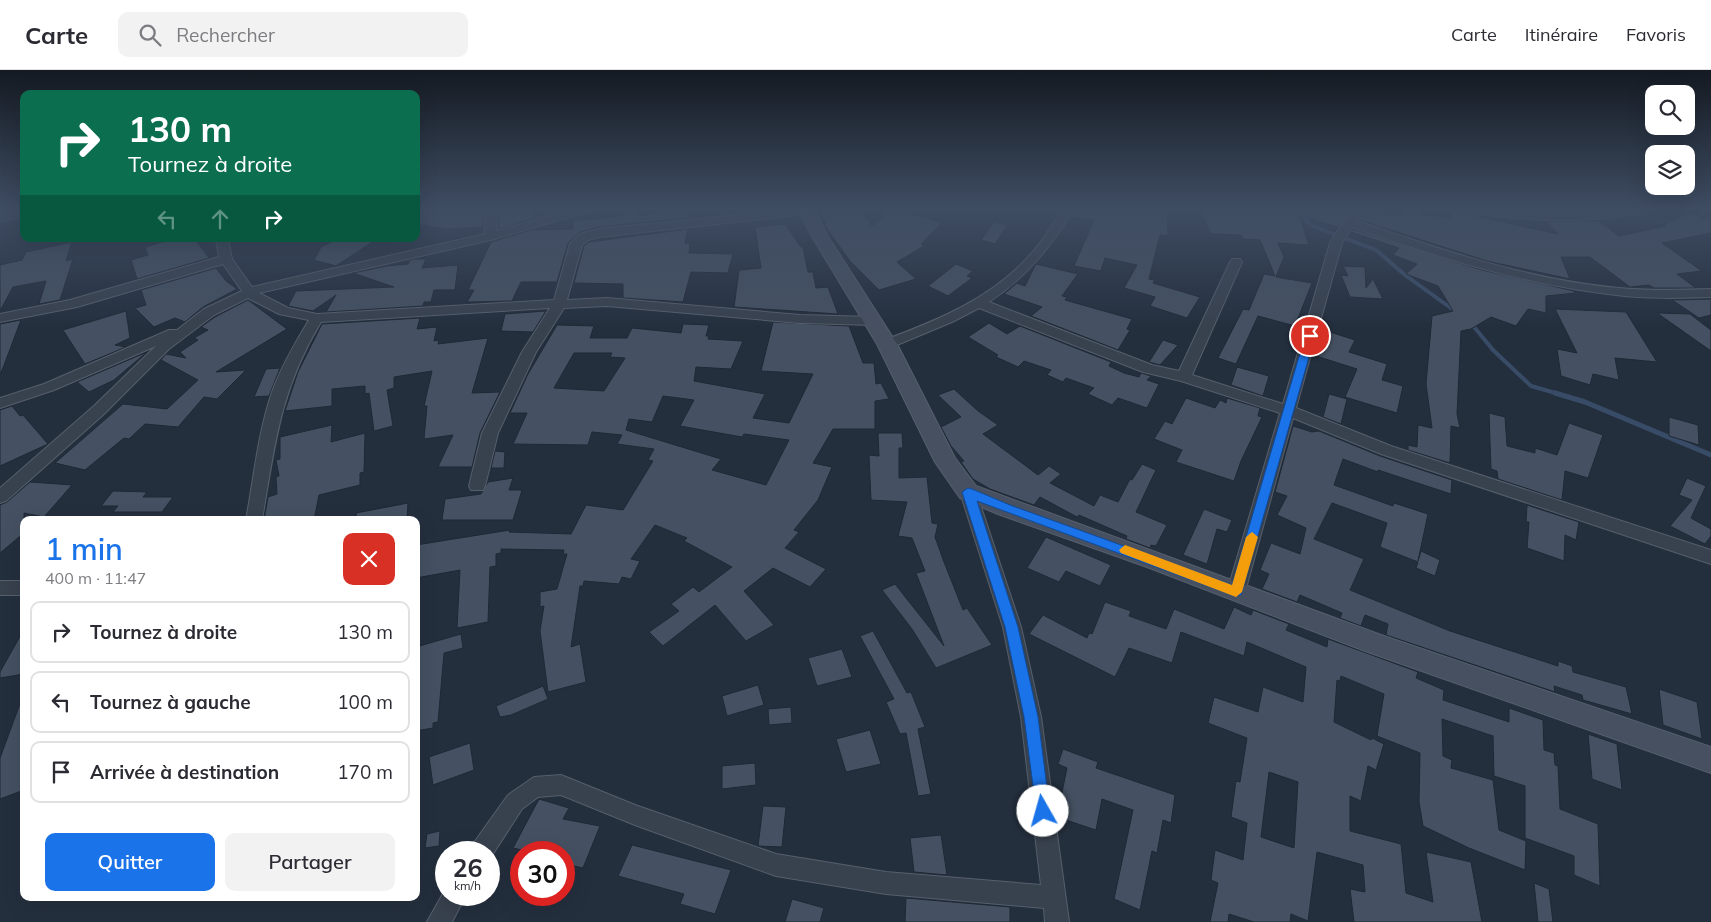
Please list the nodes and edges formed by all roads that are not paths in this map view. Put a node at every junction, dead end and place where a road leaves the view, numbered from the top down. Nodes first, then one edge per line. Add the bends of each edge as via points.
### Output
1 (224, 248) edge
2 (440, 248) edge
3 (575, 248) edge
4 (827, 248) edge
5 (1041, 248) edge
6 (1335, 248) edge
7 (1427, 248) edge
8 (226, 258) junction
9 (1236, 262) dead end
10 (249, 292) junction
11 (1711, 293) edge
12 (979, 303) junction
13 (560, 304) junction
14 (0, 318) edge
15 (317, 318) junction
16 (874, 321) junction
17 (185, 329) junction
18 (887, 344) junction
19 (1184, 377) junction
20 (0, 403) edge
21 (1289, 411) junction
22 (477, 486) dead end
23 (968, 492) junction
24 (0, 497) edge
25 (255, 516) edge
26 (1711, 557) edge
27 (0, 588) edge
28 (20, 588) edge
29 (1236, 592) junction
30 (1711, 760) edge
31 (488, 841) edge
32 (1054, 898) junction
33 (448, 906) edge
34 (439, 922) edge
35 (1057, 922) edge

1 - 8 street
2 - 10 street
3 - 13 street
4 - 16 street
5 - 12 street via 1007,284
6 - 21 street
7 - 11 street via 1498,271 1563,284 1650,294
8 - 10 street
8 - 14 street via 72,304
9 - 19 street
10 - 15 street via 284,311
10 - 17 street via 209,312
12 - 18 street via 935,326
12 - 19 street via 1145,368
13 - 15 street
13 - 16 street via 607,302 800,319
13 - 22 street via 529,352 506,398 490,434
15 - 25 street via 296,352 279,394
16 - 18 street
17 - 20 street via 49,387
17 - 24 street
18 - 23 street via 946,462
19 - 21 street
21 - 26 street via 1386,450
21 - 29 street
23 - 29 street
23 - 32 street via 1012,627 1030,708
27 - 28 street
29 - 30 street
31 - 32 street via 515,802 534,787 561,785 635,815 776,864 886,883
32 - 35 street
33 - 34 street

